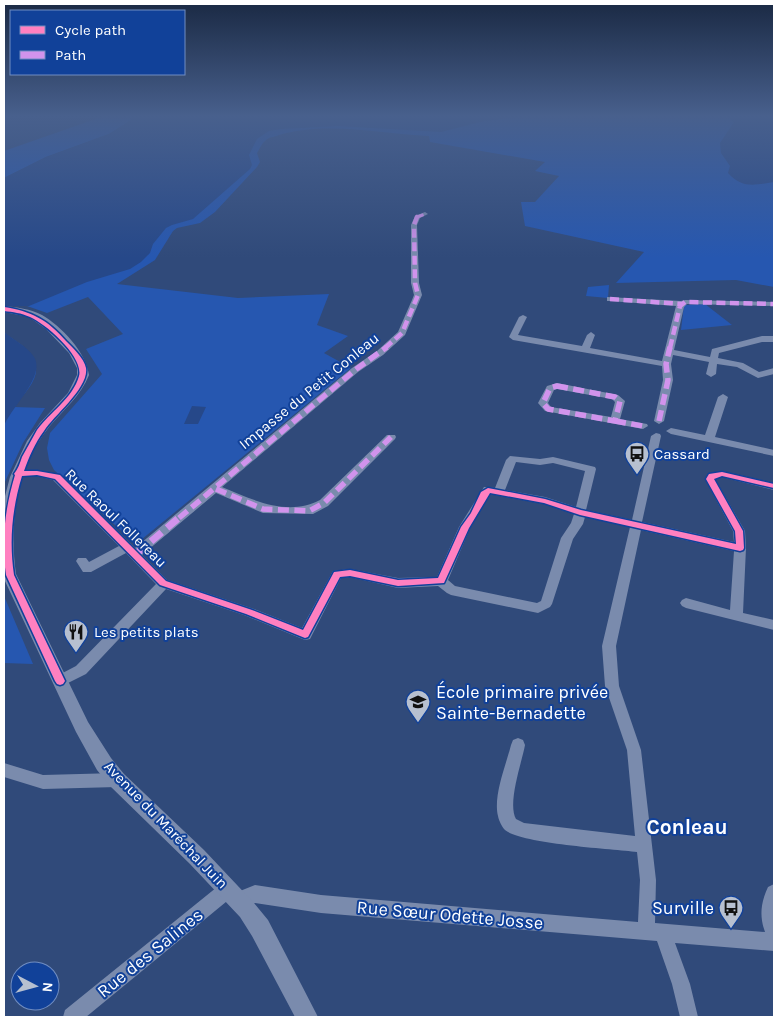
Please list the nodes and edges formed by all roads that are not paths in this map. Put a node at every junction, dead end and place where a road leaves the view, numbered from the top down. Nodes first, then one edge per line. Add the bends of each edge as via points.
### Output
1 (425, 214) dead end
2 (610, 299) dead end
3 (682, 304) junction
4 (774, 304) edge
5 (4, 309) edge
6 (523, 317) dead end
7 (591, 335) dead end
8 (774, 339) edge
9 (585, 349) junction
10 (668, 352) junction
11 (713, 360) junction
12 (666, 364) junction
13 (774, 371) edge
14 (711, 374) dead end
15 (722, 397) dead end
16 (615, 421) junction
17 (660, 421) junction
18 (643, 426) junction
19 (671, 431) junction
20 (656, 436) junction
21 (391, 437) dead end
22 (708, 439) junction
23 (774, 453) edge
24 (18, 474) junction
25 (774, 486) edge
26 (216, 488) junction
27 (498, 491) junction
28 (580, 512) junction
29 (636, 524) junction
30 (740, 548) junction
31 (131, 551) junction
32 (82, 561) dead end
33 (441, 581) junction
34 (163, 583) junction
35 (686, 603) dead end
36 (736, 616) junction
37 (774, 625) edge
38 (60, 681) junction
39 (518, 745) dead end
40 (4, 770) edge
41 (117, 780) junction
42 (645, 844) junction
43 (774, 893) edge
44 (234, 894) junction
45 (654, 933) junction
46 (774, 933) edge
47 (774, 942) edge
48 (72, 1017) edge
49 (307, 1017) edge
50 (689, 1017) edge

1 - 26 street, Impasse du Petit Conleau via 417,217 414,225 418,295 402,333
2 - 3 street
3 - 4 street
3 - 10 street
5 - 24 street, Avenue du Maréchal Juin via 24,312 44,322 73,352 83,369 77,387 36,436
6 - 9 street via 513,337
7 - 9 street
8 - 11 street via 715,351
9 - 12 street
10 - 11 street
10 - 12 street
11 - 13 street via 740,365 758,375
11 - 14 street
12 - 17 street via 668,380
15 - 22 street
16 - 16 street via 548,409 543,403 550,388 556,386 615,397 620,401
16 - 18 street
17 - 18 street via 648,421
17 - 19 street
18 - 20 street
19 - 20 street via 666,436
19 - 22 street
20 - 29 street
21 - 26 street via 324,503 308,512 263,509
22 - 23 street
24 - 31 street, Rue Raoul Follereau via 37,473 57,478
24 - 38 street, Avenue du Maréchal Juin via 7,518 7,564
25 - 30 street via 722,474 712,476 710,482 739,531
26 - 31 street, Impasse du Petit Conleau
27 - 28 street
27 - 28 street via 514,458 540,462 553,460 587,468 591,472
27 - 33 street via 488,490 484,494
28 - 29 street
28 - 33 street via 577,524 567,538 546,604 542,607 451,590
29 - 30 street
29 - 42 street via 609,646 609,662 612,686 634,750
30 - 36 street
31 - 32 street, Rue Raoul Follereau via 87,569
31 - 34 street, Rue Raoul Follereau
33 - 34 street, Rue Raoul Follereau via 398,583 350,572 336,574 304,634
34 - 38 street via 81,670
35 - 36 street
36 - 37 street
38 - 41 street, Avenue du Maréchal Juin via 82,727
39 - 42 street via 506,801 509,822 523,831
40 - 41 street via 43,782
41 - 44 street, Avenue du Maréchal Juin
42 - 45 street
43 - 46 street via 770,900
44 - 45 street, Rue Sœur Odette Josse
44 - 48 street, Rue des Salines
44 - 49 street, Avenue du Maréchal Juin via 260,928
45 - 47 street, Rue Sœur Odette Josse
45 - 50 street via 681,984

